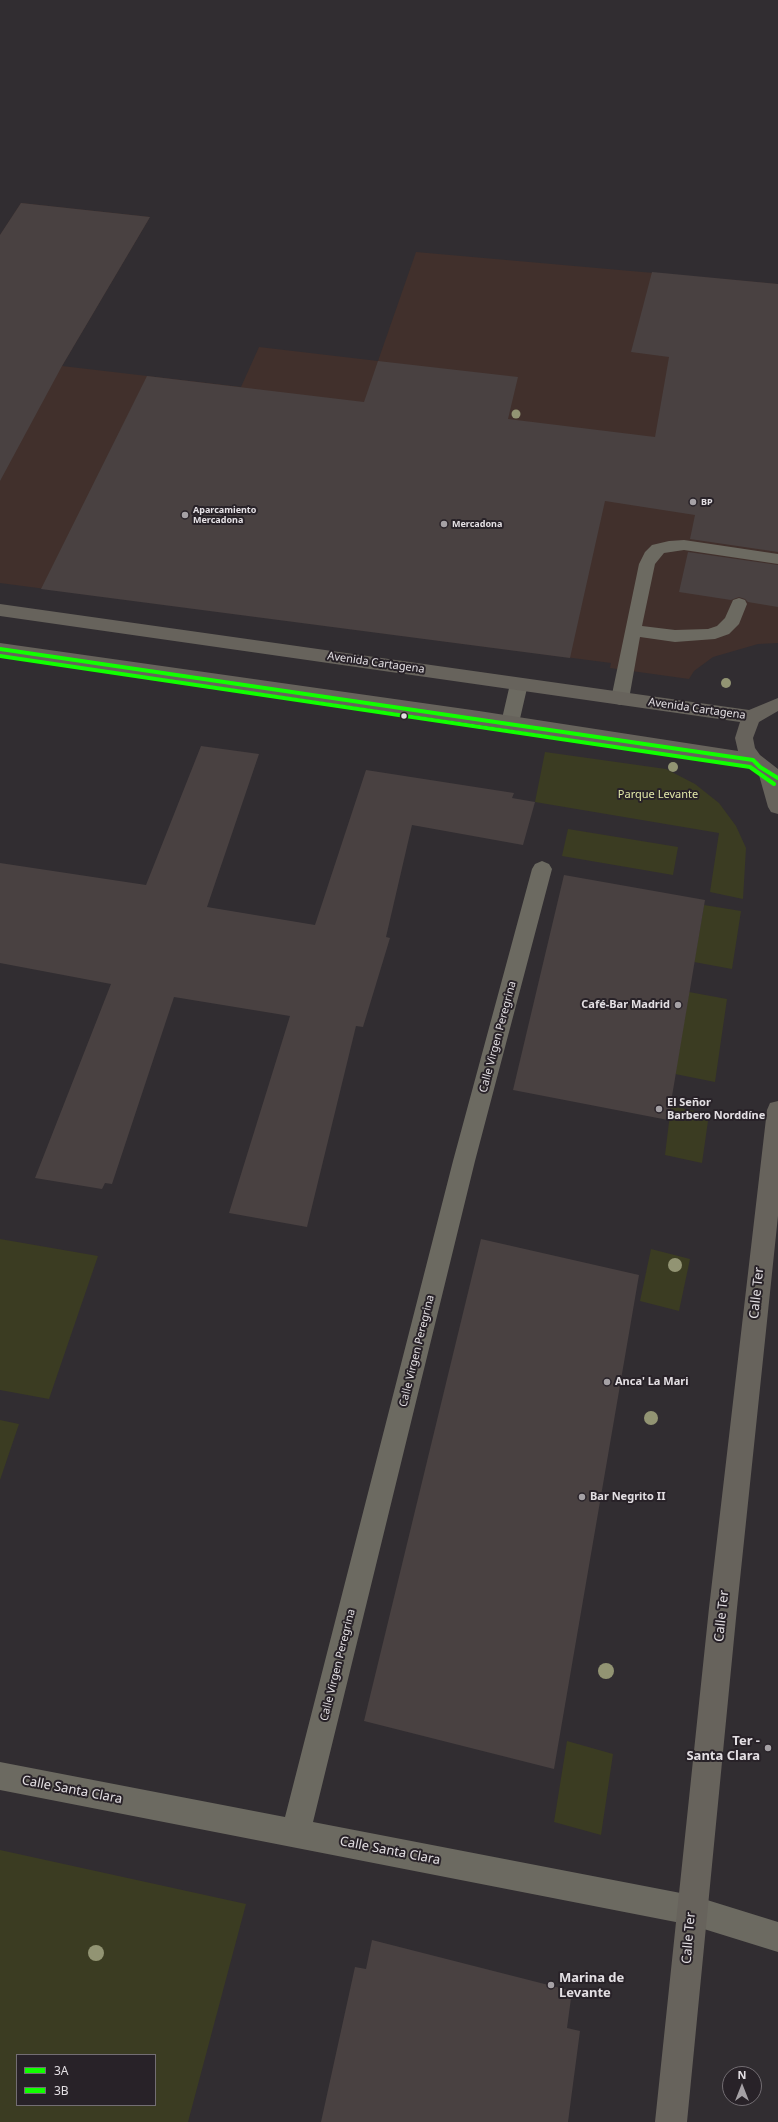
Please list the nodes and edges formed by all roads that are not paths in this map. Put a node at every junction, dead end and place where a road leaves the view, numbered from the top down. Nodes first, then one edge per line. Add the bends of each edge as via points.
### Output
1 (778, 559) edge
2 (739, 604) dead end
3 (0, 610) edge
4 (633, 630) junction
5 (0, 649) edge
6 (520, 684) junction
7 (620, 699) junction
8 (778, 704) edge
9 (752, 717) junction
10 (510, 723) junction
11 (753, 760) junction
12 (773, 776) edge
13 (778, 807) edge
14 (542, 869) dead end
15 (778, 1110) edge
16 (0, 1776) edge
17 (296, 1834) junction
18 (691, 1910) junction
19 (778, 1937) edge
20 (671, 2122) edge

1 - 4 lane via 745,560 684,545 658,549 647,564
2 - 4 lane via 733,620 723,630 709,635 675,636
3 - 6 main road, Avenida Cartagena
4 - 7 lane
5 - 10 main road
6 - 7 main road, Avenida Cartagena
6 - 10 lane
7 - 9 main road, Avenida Cartagena
8 - 9 main road via 761,710
9 - 11 main road via 746,727 744,738 746,749
10 - 11 main road
11 - 12 main road
12 - 13 main road
14 - 17 street, Calle Virgen Peregrina via 464,1161
15 - 18 main road, Calle Ter
16 - 17 street, Calle Santa Clara
17 - 18 street, Calle Santa Clara
18 - 19 street, Calle Santa Clara
18 - 20 main road, Calle Ter

